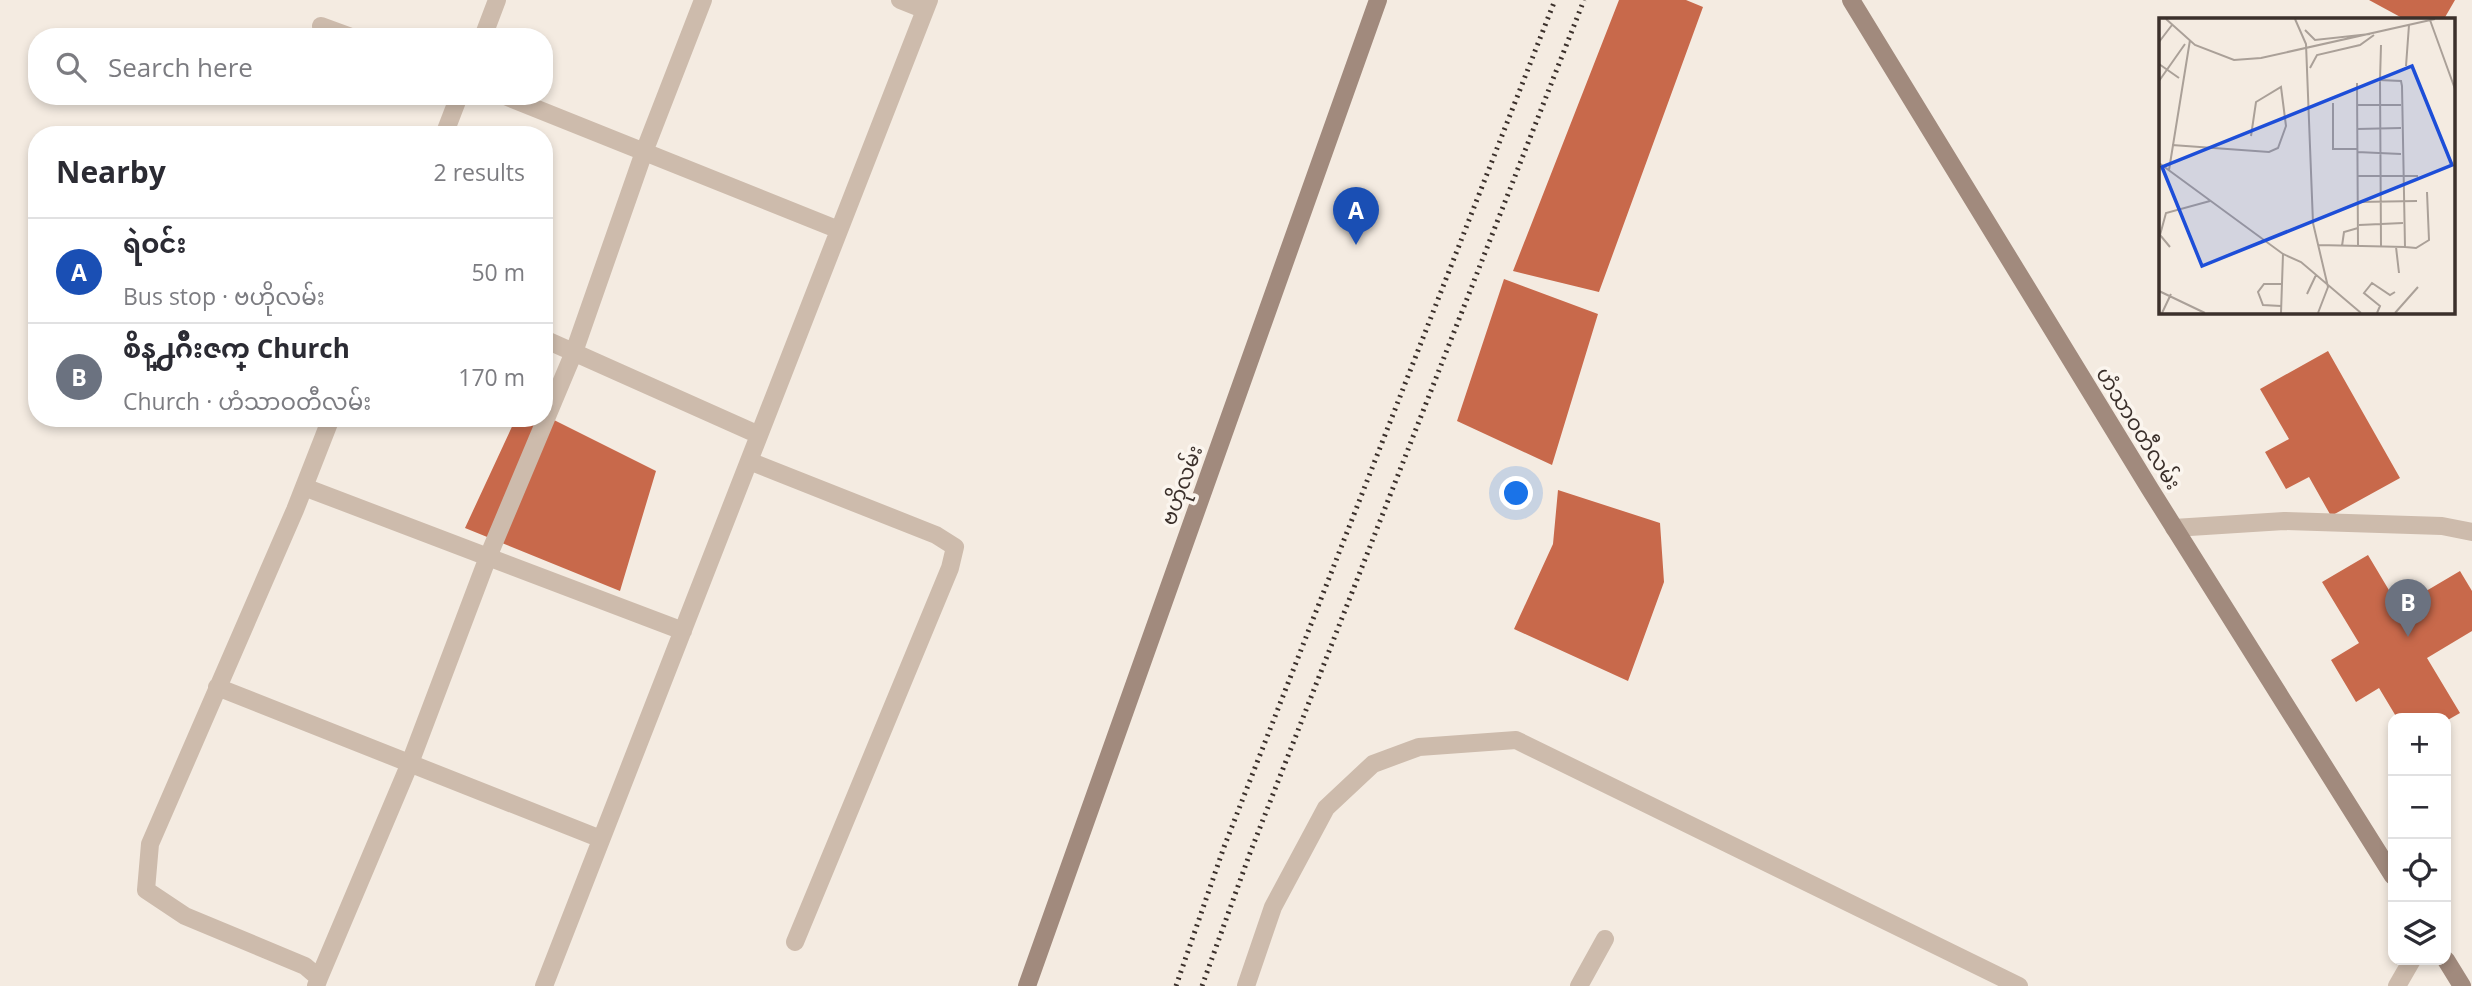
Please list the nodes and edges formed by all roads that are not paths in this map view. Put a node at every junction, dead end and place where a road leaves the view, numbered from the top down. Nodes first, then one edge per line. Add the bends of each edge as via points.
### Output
1 (497, 0) edge
2 (703, 0) edge
3 (900, 0) edge
4 (1378, 0) edge
5 (1851, 0) edge
6 (927, 5) edge
7 (321, 26) dead end
8 (326, 28) edge
9 (486, 28) edge
10 (456, 105) edge
11 (527, 105) edge
12 (447, 126) edge
13 (643, 152) junction
14 (839, 230) junction
15 (553, 343) edge
16 (574, 352) junction
17 (553, 402) edge
18 (327, 427) edge
19 (543, 427) edge
20 (759, 435) junction
21 (749, 461) junction
22 (304, 487) junction
23 (2174, 528) junction
24 (2472, 532) edge
25 (488, 557) junction
26 (683, 631) junction
27 (218, 687) junction
28 (410, 763) junction
29 (601, 839) junction
30 (2388, 868) edge
31 (1605, 939) dead end
32 (795, 942) dead end
33 (2409, 965) edge
34 (2449, 965) edge
35 (318, 982) edge
36 (544, 986) edge
37 (1027, 986) edge
38 (1246, 986) edge
39 (1579, 986) edge
40 (2019, 986) edge
41 (2397, 986) edge
42 (2462, 986) edge

1 - 9 street
2 - 13 street
3 - 6 street
4 - 37 main road, ဗဟိုလမ်း
5 - 23 main road, ဟံသာဝတီလမ်း
6 - 14 street
7 - 8 street
10 - 12 street
11 - 13 street
13 - 14 street
13 - 16 street
14 - 20 street
15 - 16 street
16 - 17 street
16 - 20 street
18 - 22 street
19 - 25 street
20 - 21 street
21 - 26 street
21 - 32 street via 936,534 955,547
22 - 25 street
22 - 27 street
23 - 24 street via 2284,521 2442,526
23 - 30 main road, ဟံသာဝတီလမ်း
25 - 26 street
25 - 28 street
26 - 29 street
27 - 28 street
27 - 35 street via 150,844 146,890 185,916 305,966
28 - 29 street
28 - 35 street
29 - 36 street
31 - 39 street
33 - 41 street
34 - 42 main road
38 - 40 street via 1273,907 1326,808 1373,764 1419,747 1516,740

